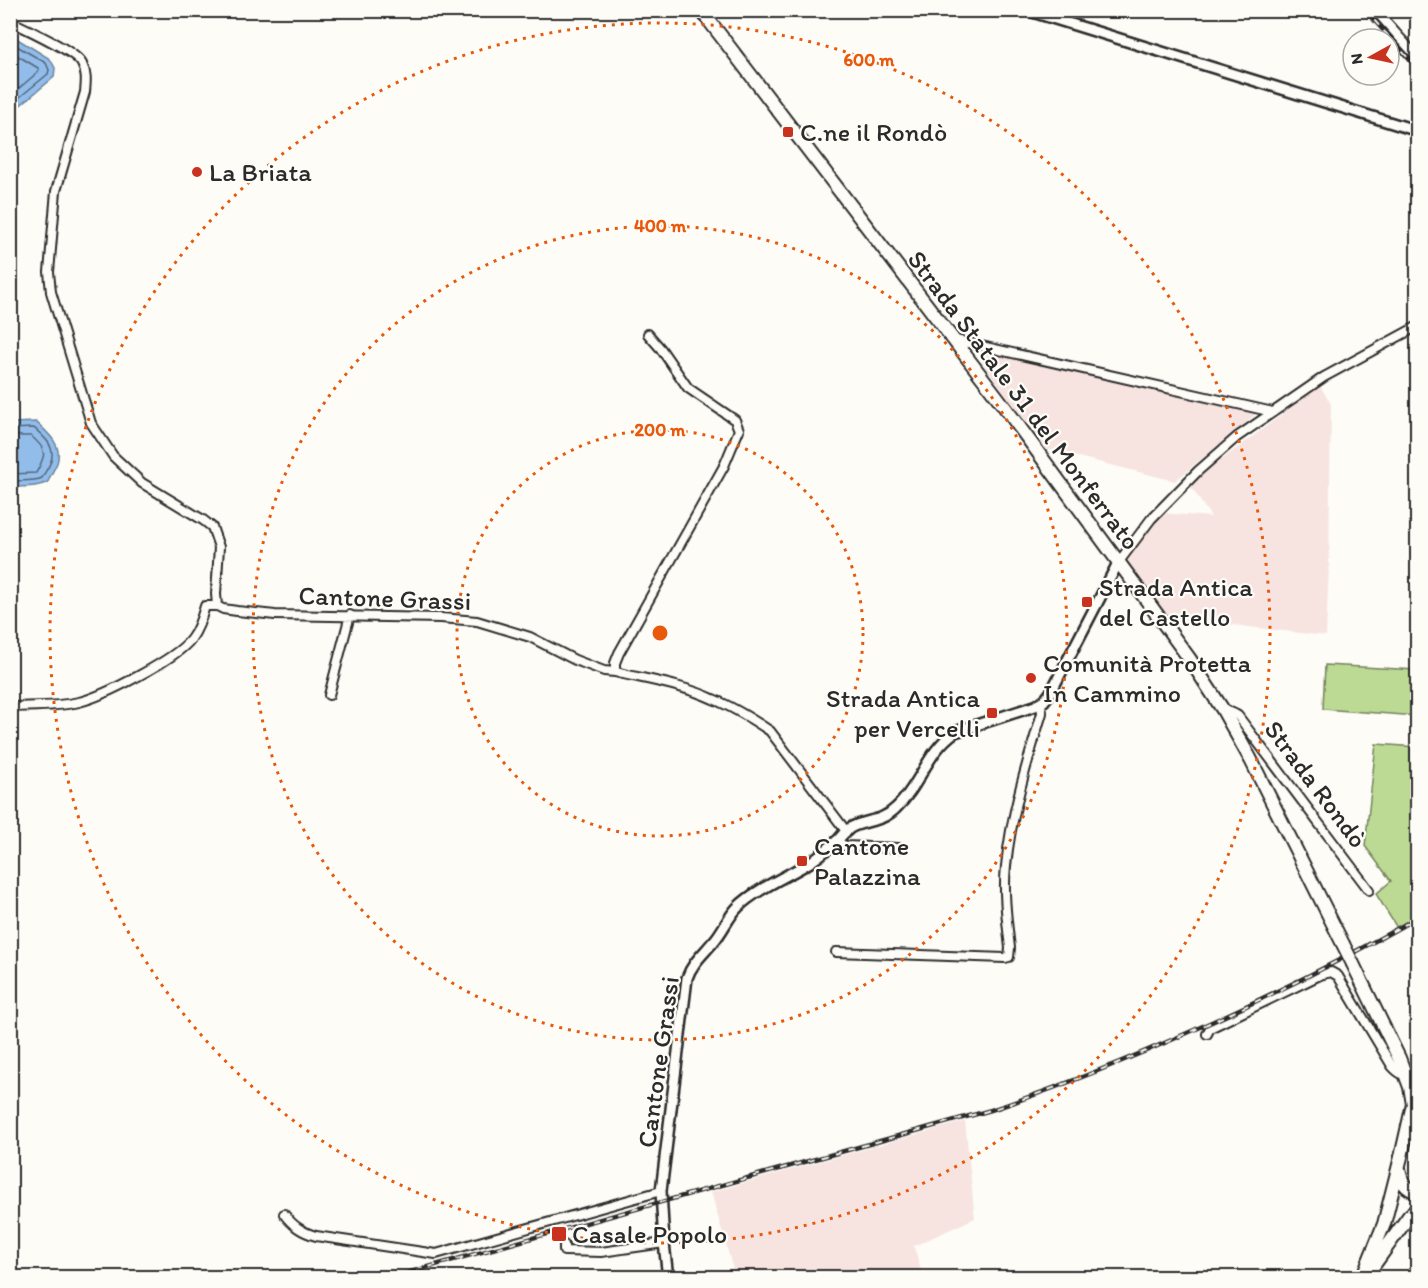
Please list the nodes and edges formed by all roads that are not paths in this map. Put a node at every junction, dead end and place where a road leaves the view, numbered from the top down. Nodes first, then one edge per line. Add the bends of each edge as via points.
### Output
1 (701, 10) edge
2 (1026, 10) edge
3 (1375, 10) edge
4 (10, 21) edge
5 (1418, 58) edge
6 (1418, 131) edge
7 (1418, 326) edge
8 (648, 334) dead end
9 (953, 340) junction
10 (1273, 412) junction
11 (1118, 563) junction
12 (217, 606) junction
13 (350, 615) junction
14 (615, 672) junction
15 (329, 695) dead end
16 (1041, 703) junction
17 (10, 707) edge
18 (1223, 710) junction
19 (846, 831) junction
20 (836, 841) junction
21 (899, 848) dead end
22 (1369, 890) dead end
23 (836, 952) dead end
24 (1208, 1034) dead end
25 (1414, 1077) edge
26 (1415, 1101) edge
27 (1398, 1168) junction
28 (1418, 1192) edge
29 (661, 1194) junction
30 (1418, 1208) edge
31 (284, 1214) dead end
32 (664, 1243) junction
33 (564, 1245) dead end
34 (668, 1278) edge
35 (1363, 1278) edge

1 - 9 main road, Strada Statale 31 del Monferrato
2 - 6 street
3 - 5 street
4 - 12 street via 72,54 82,62 87,76 56,191 48,272 91,423 113,456 142,483 212,527 219,547
7 - 10 street via 1323,377
8 - 14 street via 688,388 735,420 739,430 724,466 619,653
9 - 10 street
9 - 11 main road, Strada Statale 31 del Monferrato
10 - 11 street via 1237,436 1198,471 1151,519
11 - 16 street via 1051,692
11 - 18 main road, Strada Statale 31 del Monferrato
12 - 13 street, Cantone Grassi via 275,615
12 - 17 street via 205,606 196,631 179,651 102,694 61,705
13 - 14 street, Cantone Grassi via 477,621 530,637 575,660
13 - 15 street
14 - 19 street, Cantone Grassi via 714,699 770,731
16 - 19 street, Cantone Grassi via 955,732 934,753 897,808 885,817
16 - 23 street via 1042,713 1015,812 1006,866 1009,957
18 - 22 street, Strada Rondò via 1238,716
18 - 25 main road, Strada Statale 31 del Monferrato, bridge via 1399,1058
19 - 20 street, Cantone Grassi
20 - 21 street via 844,846
20 - 29 street, Cantone Grassi via 739,906 689,971
24 - 25 street via 1210,1028 1331,972 1338,976 1392,1066 1400,1074
25 - 26 main road, Strada Statale 31 del Monferrato
26 - 27 main road
27 - 28 main road via 1404,1184
27 - 35 main road via 1384,1224
29 - 31 street via 436,1254 316,1236 292,1225
29 - 32 street, Cantone Grassi
30 - 35 main road
32 - 33 street via 601,1252 564,1251
32 - 34 street, Cantone Grassi

